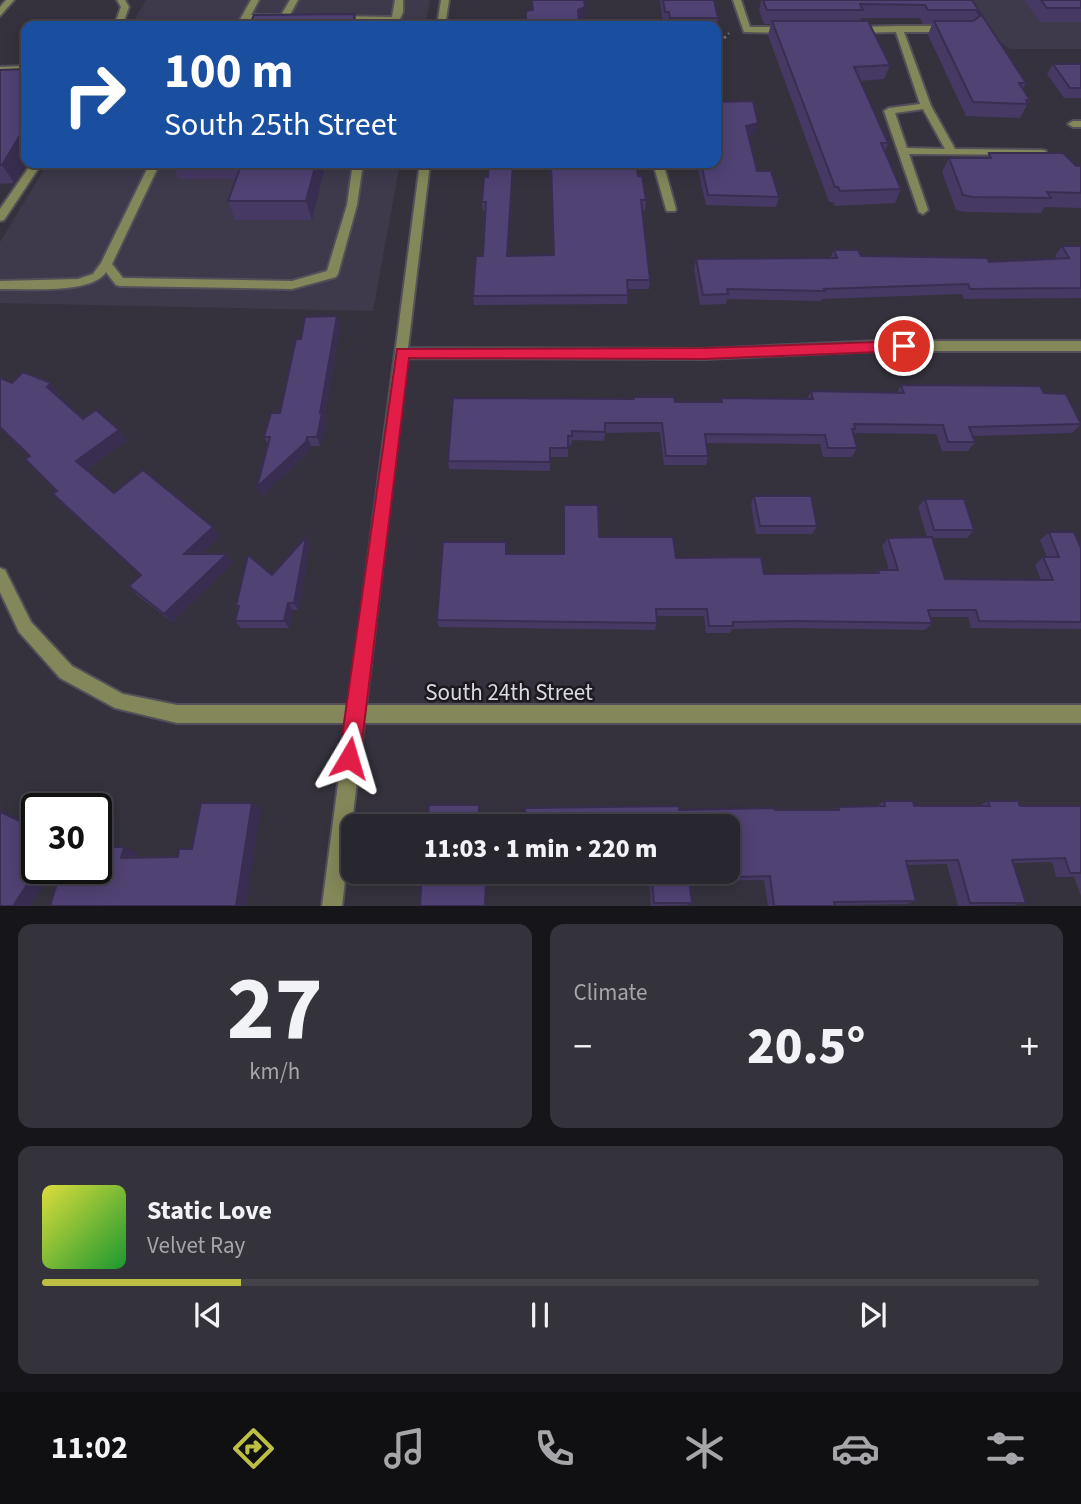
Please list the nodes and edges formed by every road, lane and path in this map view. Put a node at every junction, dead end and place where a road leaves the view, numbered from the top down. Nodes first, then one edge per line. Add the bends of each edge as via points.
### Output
1 (10, 0) edge
2 (121, 0) edge
3 (255, 0) edge
4 (295, 0) edge
5 (399, 0) edge
6 (445, 0) edge
7 (737, 0) edge
8 (0, 13) edge
9 (284, 18) junction
10 (298, 18) edge
11 (326, 18) edge
12 (120, 21) edge
13 (244, 21) edge
14 (253, 21) edge
15 (367, 21) edge
16 (395, 21) edge
17 (442, 21) edge
18 (899, 29) junction
19 (954, 29) edge
20 (802, 30) edge
21 (844, 30) edge
22 (0, 69) edge
23 (21, 69) edge
24 (926, 106) junction
25 (903, 151) junction
26 (952, 152) junction
27 (1047, 153) edge
28 (34, 168) edge
29 (153, 168) edge
30 (357, 168) edge
31 (424, 168) edge
32 (659, 168) edge
33 (17, 195) junction
34 (0, 196) edge
35 (671, 209) dead end
36 (923, 210) dead end
37 (0, 217) edge
38 (107, 264) junction
39 (0, 285) edge
40 (1081, 346) edge
41 (402, 353) junction
42 (0, 575) edge
43 (1081, 714) edge
44 (355, 715) junction
45 (332, 905) edge

1 - 8 street
2 - 12 street via 125,7
3 - 13 street
4 - 9 street
5 - 16 street
6 - 17 street
7 - 20 street via 747,30
9 - 10 street
9 - 14 street
11 - 15 street
18 - 19 street
18 - 21 street
18 - 24 street
22 - 23 street
24 - 25 street via 889,111
24 - 26 street
25 - 26 street
25 - 36 street
26 - 27 street
28 - 33 street
29 - 38 street
30 - 38 street via 332,274 292,285 120,282
31 - 41 street
32 - 35 street
33 - 34 street
33 - 37 street
38 - 39 street via 97,277 79,283
40 - 41 street via 878,346 704,354
41 - 44 street
42 - 44 street, South 24th Street via 25,627 66,672 121,702 177,714
43 - 44 street, South 24th Street
44 - 45 street

